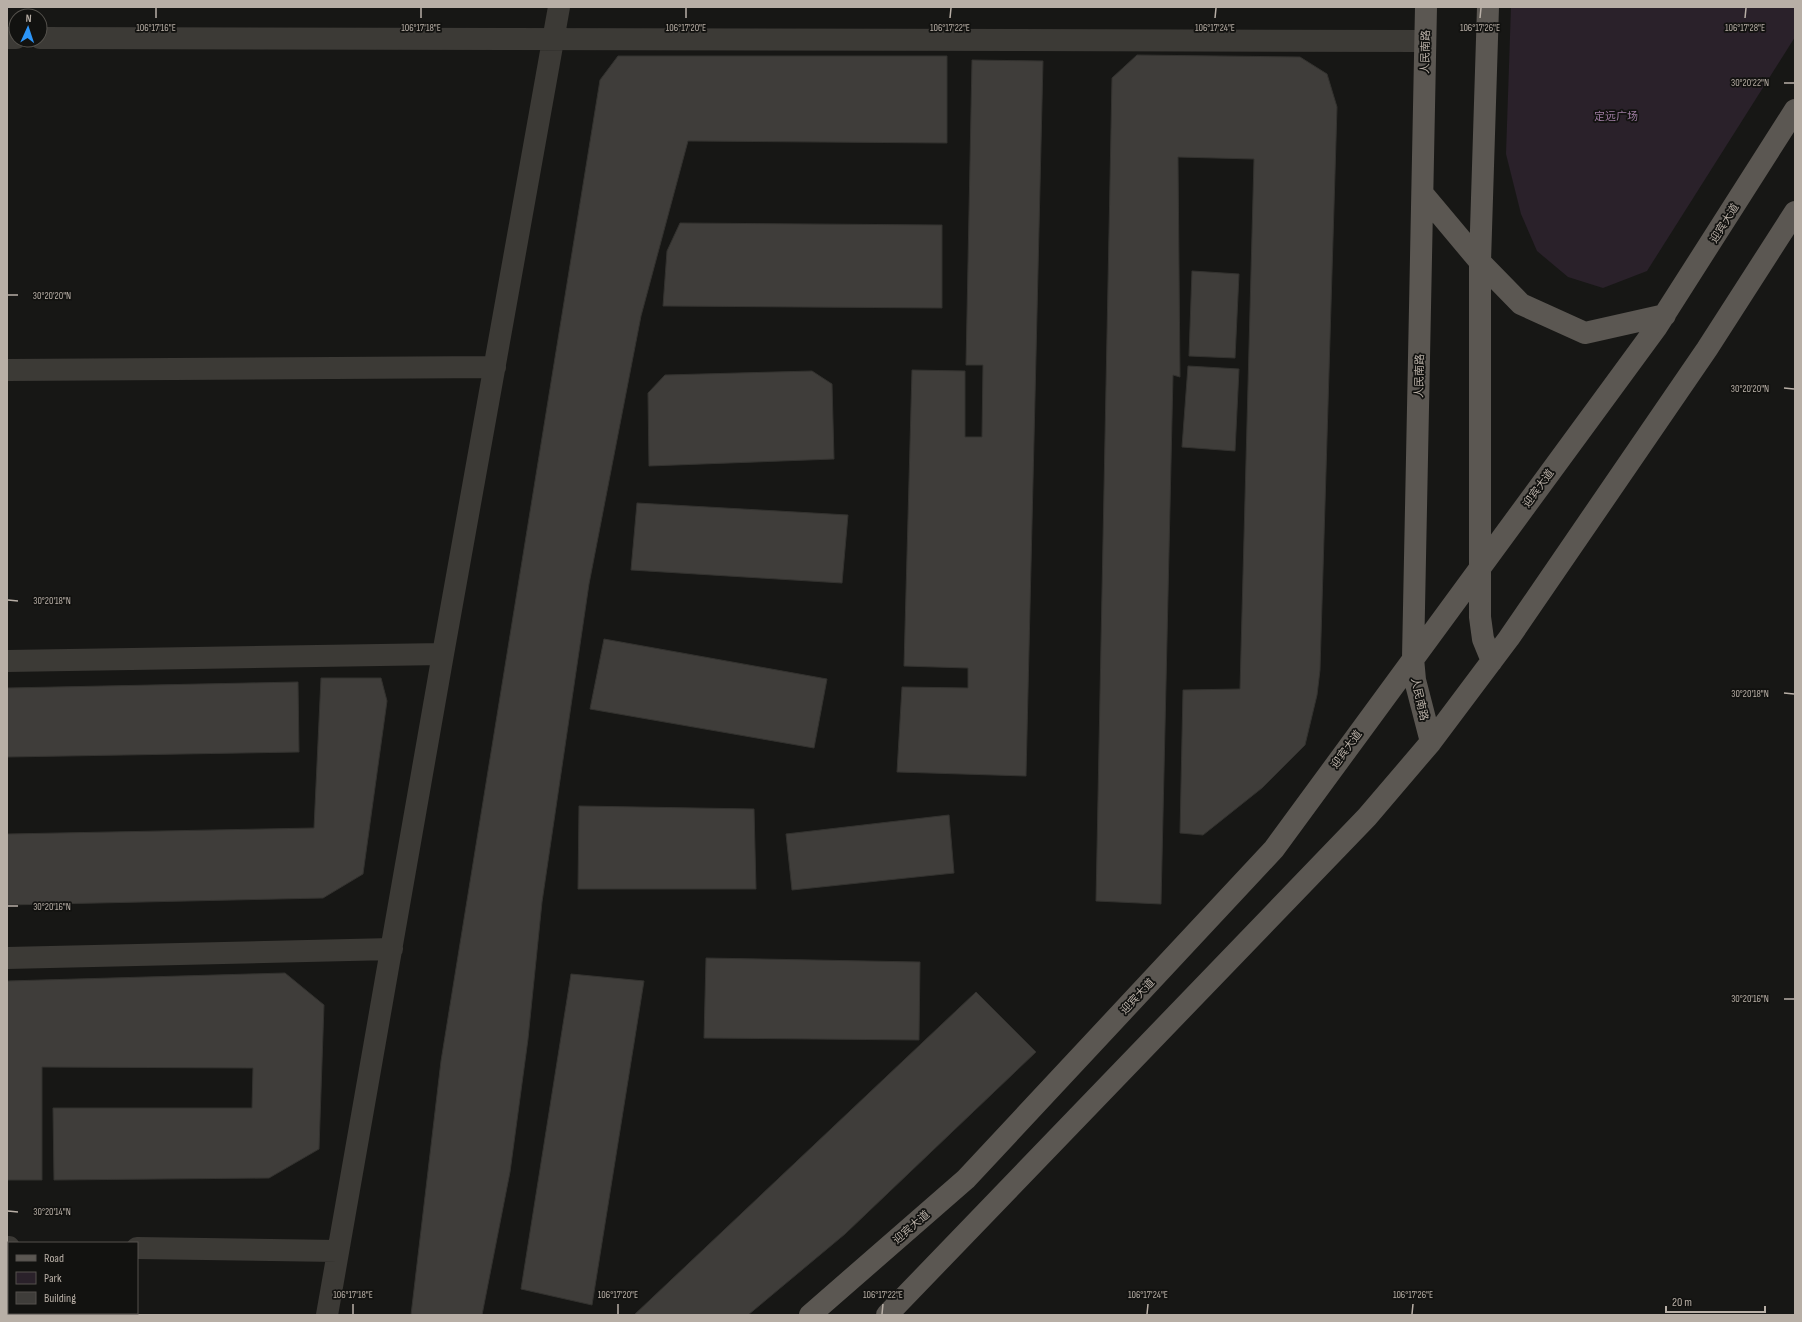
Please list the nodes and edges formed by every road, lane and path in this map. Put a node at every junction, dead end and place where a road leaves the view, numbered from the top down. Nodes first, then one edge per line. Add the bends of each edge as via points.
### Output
1 (559, 7) edge
2 (1426, 7) edge
3 (1488, 7) edge
4 (48, 38) edge
5 (553, 40) junction
6 (1425, 41) junction
7 (1795, 110) edge
8 (1422, 194) junction
9 (1795, 212) edge
10 (1480, 262) junction
11 (1665, 315) junction
12 (495, 367) junction
13 (7, 370) edge
14 (1480, 567) junction
15 (443, 654) junction
16 (1413, 658) junction
17 (1492, 661) junction
18 (7, 662) edge
19 (1430, 742) junction
20 (392, 949) junction
21 (7, 958) edge
22 (138, 1248) edge
23 (338, 1250) junction
24 (327, 1315) edge
25 (810, 1315) edge
26 (887, 1315) edge

1 - 5 street
2 - 6 main road, 人民南路
3 - 10 main road
4 - 5 street
5 - 6 street
5 - 12 street
6 - 8 main road, 人民南路
7 - 11 main road, 迎宾大道
8 - 10 main road
8 - 16 main road, 人民南路
9 - 17 main road via 1707,349
10 - 11 main road via 1521,304 1586,333
10 - 14 main road
11 - 14 main road, 迎宾大道
12 - 13 street
12 - 15 street
14 - 16 main road, 迎宾大道
14 - 17 main road via 1480,617 1483,639
15 - 18 street
15 - 20 street
16 - 19 main road, 人民南路 via 1415,680
16 - 25 main road, 迎宾大道 via 1274,849 966,1180
17 - 19 main road
19 - 26 main road via 1367,817
20 - 21 street
20 - 23 street
22 - 23 street
23 - 24 street

